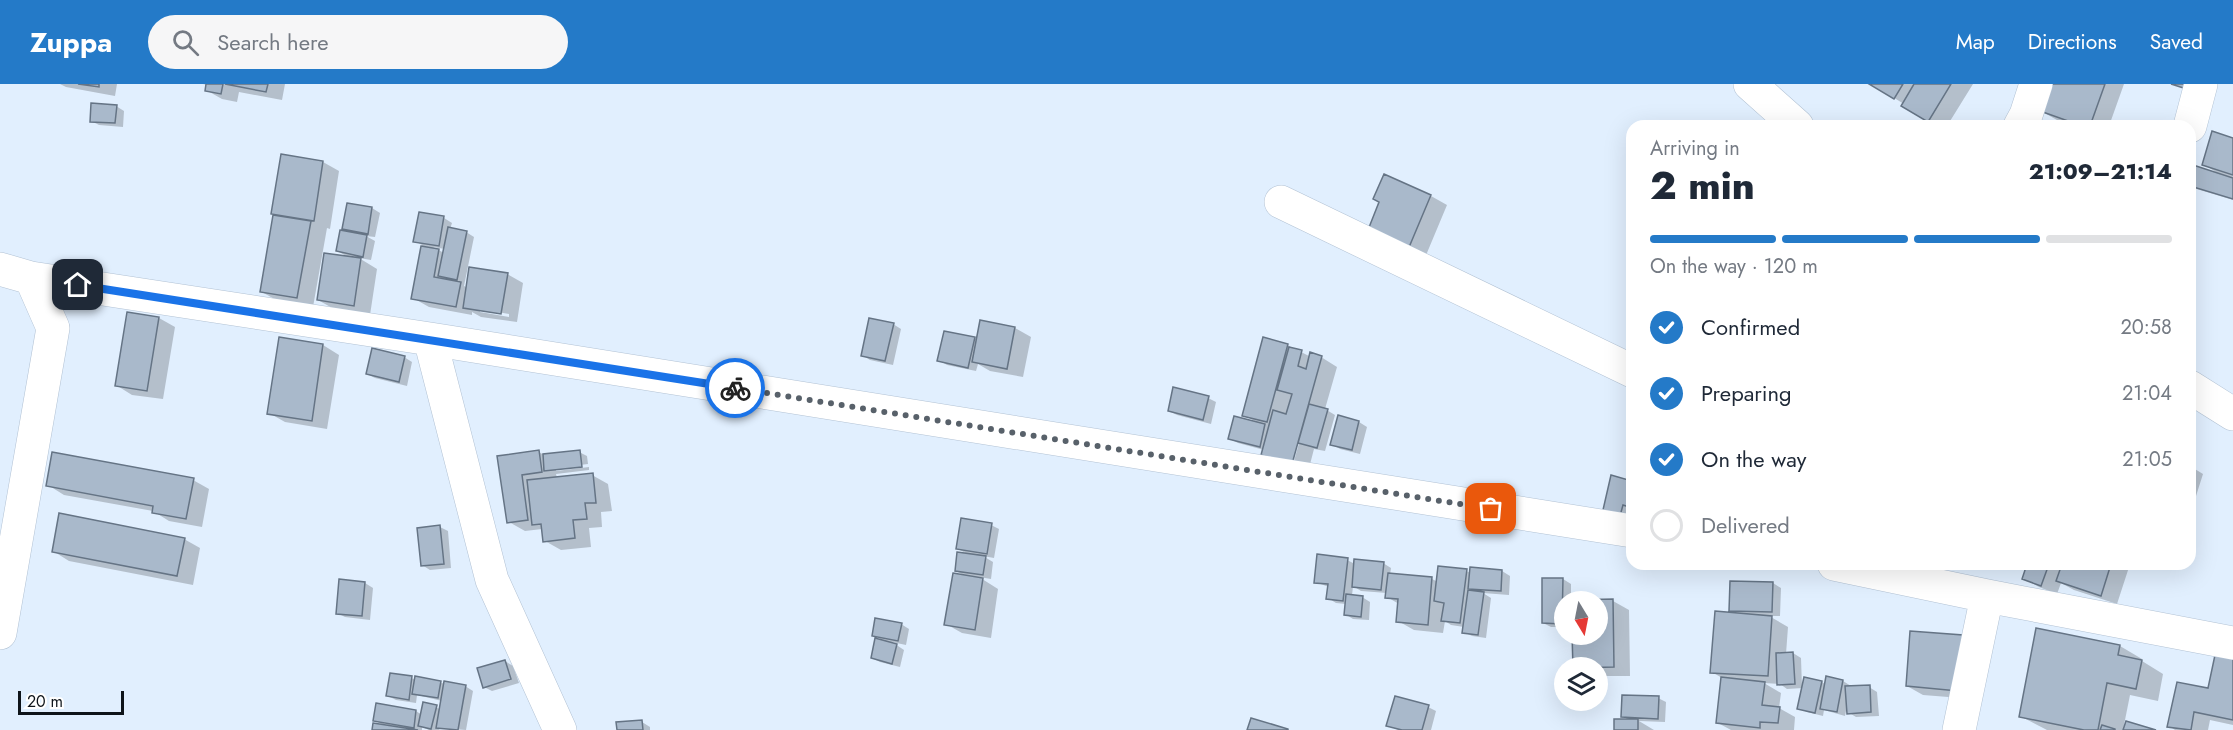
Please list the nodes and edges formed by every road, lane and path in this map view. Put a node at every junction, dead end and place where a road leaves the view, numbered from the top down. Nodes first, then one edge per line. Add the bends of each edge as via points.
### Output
1 (1750, 84) edge
2 (2036, 84) edge
3 (2201, 84) edge
4 (1790, 120) edge
5 (2023, 120) edge
6 (2192, 120) edge
7 (1281, 202) dead end
8 (15, 274) edge
9 (430, 339) junction
10 (1626, 368) edge
11 (2196, 391) edge
12 (2233, 414) edge
13 (1626, 530) edge
14 (1863, 570) edge
15 (1987, 596) junction
16 (0, 633) edge
17 (2233, 643) edge
18 (560, 730) edge
19 (1959, 730) edge

1 - 4 main road
2 - 5 main road
3 - 6 main road
7 - 10 main road
8 - 9 main road
8 - 16 main road via 53,328
9 - 13 main road
9 - 18 main road via 492,580
11 - 12 main road
14 - 15 main road
15 - 17 main road
15 - 19 main road

